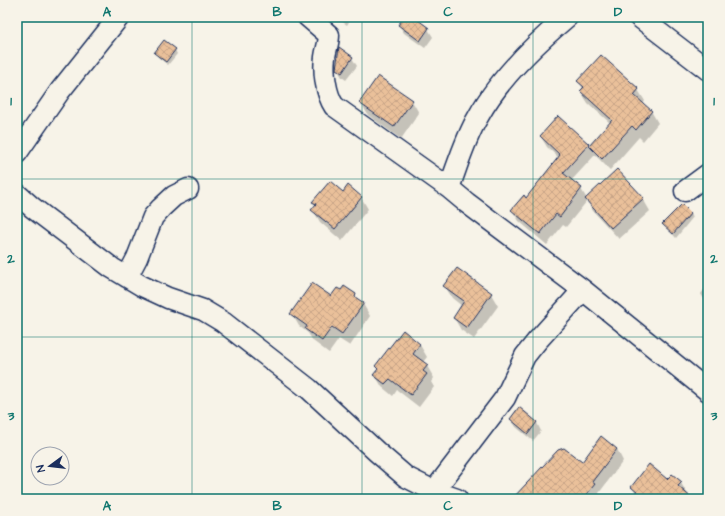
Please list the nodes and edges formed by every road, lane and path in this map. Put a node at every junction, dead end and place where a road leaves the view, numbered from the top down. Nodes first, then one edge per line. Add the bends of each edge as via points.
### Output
1 (119, 17) edge
2 (308, 17) edge
3 (567, 17) edge
4 (639, 17) edge
5 (708, 70) edge
6 (17, 153) edge
7 (708, 174) edge
8 (449, 188) junction
9 (188, 189) dead end
10 (685, 192) dead end
11 (17, 194) edge
12 (126, 277) junction
13 (583, 290) junction
14 (708, 390) edge
15 (434, 491) junction
16 (457, 499) edge

1 - 6 street via 60,91
2 - 8 street via 329,35 324,58 326,88 334,106
3 - 8 street via 509,74 478,116 466,140
4 - 5 street
7 - 10 street
8 - 13 street
9 - 12 street via 174,196 153,217 137,258
11 - 12 street
12 - 15 street via 168,298 203,310 223,322 309,389 406,477
13 - 14 street
13 - 15 street via 525,356 505,398
15 - 16 street

